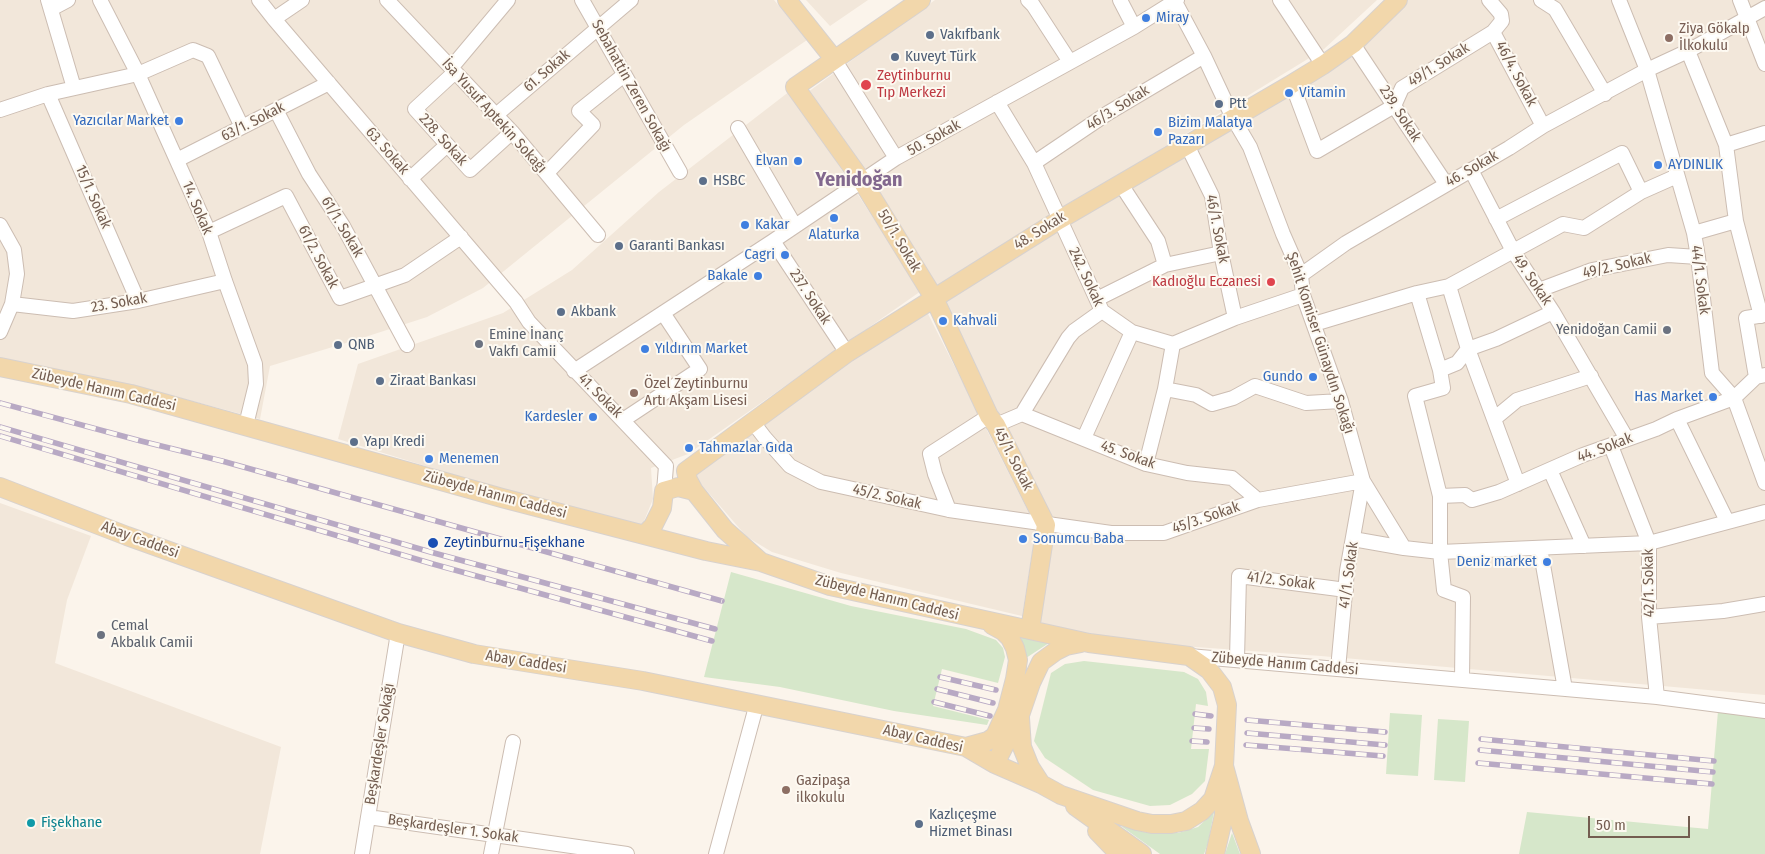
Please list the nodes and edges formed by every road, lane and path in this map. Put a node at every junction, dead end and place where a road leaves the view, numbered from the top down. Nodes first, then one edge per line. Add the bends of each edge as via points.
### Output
1 (68, 0) edge
2 (100, 0) edge
3 (259, 0) edge
4 (302, 0) edge
5 (387, 0) edge
6 (508, 0) edge
7 (582, 0) edge
8 (630, 0) edge
9 (787, 0) edge
10 (921, 0) edge
11 (1028, 0) edge
12 (1120, 0) edge
13 (1176, 0) edge
14 (1280, 0) edge
15 (1489, 0) edge
16 (1541, 0) edge
17 (1619, 0) edge
18 (1740, 0) edge
19 (1395, 1) edge
20 (50, 5) edge
21 (1765, 8) edge
22 (1748, 18) junction
23 (274, 19) junction
24 (598, 27) junction
25 (1134, 27) junction
26 (1493, 32) junction
27 (1353, 44) junction
28 (1688, 50) junction
29 (1204, 56) junction
30 (834, 59) junction
31 (1070, 62) junction
32 (1765, 64) edge
33 (1323, 65) junction
34 (453, 70) junction
35 (1647, 70) junction
36 (138, 74) junction
37 (624, 75) junction
38 (329, 83) junction
39 (1292, 84) junction
40 (74, 88) junction
41 (48, 94) junction
42 (1605, 94) junction
43 (997, 102) junction
44 (1394, 106) junction
45 (0, 110) edge
46 (276, 110) junction
47 (496, 115) junction
48 (1233, 118) junction
49 (1544, 126) junction
50 (242, 127) junction
51 (738, 128) dead end
52 (512, 132) junction
53 (1765, 133) edge
54 (447, 145) junction
55 (1187, 145) junction
56 (1726, 145) junction
57 (896, 158) junction
58 (177, 160) junction
59 (1034, 163) junction
60 (1471, 170) junction
61 (680, 172) dead end
62 (547, 173) junction
63 (1677, 176) junction
64 (410, 178) junction
65 (862, 181) junction
66 (1120, 183) junction
67 (1446, 184) junction
68 (1641, 192) junction
69 (1496, 219) junction
70 (1059, 220) junction
71 (1736, 221) junction
72 (0, 225) edge
73 (795, 226) junction
74 (209, 232) junction
75 (1694, 233) junction
76 (598, 235) dead end
77 (461, 237) junction
78 (773, 242) junction
79 (1513, 252) junction
80 (1221, 253) junction
81 (1698, 257) junction
82 (1165, 265) junction
83 (1302, 275) junction
84 (224, 281) junction
85 (376, 285) junction
86 (1449, 286) junction
87 (1539, 290) junction
88 (1417, 293) junction
89 (1303, 295) junction
90 (934, 298) junction
91 (138, 301) junction
92 (516, 302) joint
93 (12, 304) junction
94 (1099, 305) junction
95 (663, 312) junction
96 (1553, 312) junction
97 (1763, 316) edge
98 (1235, 318) junction
99 (1314, 324) junction
100 (0, 332) edge
101 (1132, 332) junction
102 (1173, 344) junction
103 (407, 345) dead end
104 (1468, 349) junction
105 (847, 353) junction
106 (0, 367) edge
107 (1440, 370) junction
108 (574, 371) junction
109 (1591, 376) junction
110 (1761, 376) edge
111 (1165, 389) junction
112 (1734, 398) junction
113 (1342, 401) junction
114 (1022, 414) junction
115 (1494, 419) junction
116 (1677, 419) junction
117 (623, 420) junction
118 (993, 420) junction
119 (752, 421) junction
120 (246, 425) junction
121 (1084, 438) junction
122 (1627, 439) junction
123 (1611, 446) junction
124 (1146, 464) junction
125 (666, 466) junction
126 (1550, 470) junction
127 (686, 471) junction
128 (1363, 481) junction
129 (1765, 483) edge
130 (1518, 484) junction
131 (0, 487) edge
132 (664, 491) junction
133 (694, 491) junction
134 (1440, 496) junction
135 (1258, 500) junction
136 (949, 510) junction
137 (1765, 512) edge
138 (1727, 521) junction
139 (1046, 525) junction
140 (645, 534) junction
141 (1354, 538) junction
142 (1649, 543) junction
143 (1584, 546) junction
144 (1404, 548) junction
145 (1540, 548) junction
146 (1440, 552) junction
147 (761, 562) junction
148 (1346, 590) junction
149 (1765, 604) edge
150 (1649, 617) junction
151 (985, 621) junction
152 (1030, 630) junction
153 (398, 633) junction
154 (1089, 643) junction
155 (1189, 656) junction
156 (1237, 659) junction
157 (1338, 669) junction
158 (1462, 680) junction
159 (1565, 689) junction
160 (1657, 697) junction
161 (757, 703) junction
162 (1765, 711) edge
163 (1020, 715) junction
164 (513, 742) dead end
165 (966, 747) junction
166 (995, 764) junction
167 (1224, 766) junction
168 (1041, 784) junction
169 (1061, 796) junction
170 (368, 817) junction
171 (495, 835) junction
172 (362, 854) edge
173 (491, 854) edge
174 (626, 854) edge
175 (716, 854) edge
176 (1119, 854) edge
177 (1142, 854) edge
178 (1216, 854) edge
179 (1251, 854) edge

1 - 20 street
2 - 36 street, 14. Sokak
3 - 23 street, 63. Sokak
4 - 23 street
5 - 34 street, İsa Yusuf Aptekin Sokağı
6 - 34 street
7 - 24 street, Sebahattin Zeren Sokağı
8 - 24 street, 61. Sokak
9 - 30 main road
10 - 30 main road
11 - 31 street
12 - 25 street
13 - 25 street, 50. Sokak
13 - 29 street, Şehit Komiser Günaydın Sokağı
14 - 33 street
15 - 26 street, 46/4. Sokak via 1501,14 1502,21
16 - 42 street via 1555,10
17 - 35 street, 44/1. Sokak
18 - 22 street
19 - 27 main road, 48. Sokak
20 - 40 street
21 - 22 street, 46. Sokak
22 - 28 street, 46. Sokak
22 - 32 street
23 - 38 street, 63. Sokak
24 - 37 street, Sebahattin Zeren Sokağı
24 - 47 street, 61. Sokak
25 - 31 street, 50. Sokak
26 - 44 street, 49/1. Sokak via 1402,88
26 - 49 street, 46/4. Sokak
27 - 33 main road, 48. Sokak
27 - 44 street, 239. Sokak
28 - 35 street, 46. Sokak
28 - 56 street
29 - 48 street, Şehit Komiser Günaydın Sokağı
29 - 59 street, 46/3. Sokak via 1108,113
30 - 57 street
30 - 65 main road, 50/1. Sokak via 795,87
31 - 43 street, 50. Sokak
33 - 39 main road, 48. Sokak
34 - 47 street, İsa Yusuf Aptekin Sokağı
34 - 54 street, 228. Sokak via 415,109
35 - 42 street, 46. Sokak
35 - 63 street, 44/1. Sokak
36 - 40 street
36 - 50 street via 193,50 208,56
36 - 58 street, 14. Sokak
37 - 61 street, Sebahattin Zeren Sokağı
37 - 62 street via 580,111 593,126
38 - 46 street, 63/1. Sokak
38 - 64 street, 63. Sokak
39 - 44 street via 1317,151
39 - 48 main road, 48. Sokak
40 - 41 street
41 - 45 street
41 - 91 street, 15/1. Sokak
42 - 49 street, 46. Sokak
43 - 57 street, 50. Sokak
43 - 59 street, 242. Sokak
44 - 67 street, 239. Sokak
46 - 50 street, 63/1. Sokak
46 - 85 street, 61/1. Sokak via 309,174
47 - 52 street, İsa Yusuf Aptekin Sokağı
48 - 55 main road, 48. Sokak
48 - 83 street, Şehit Komiser Günaydın Sokağı via 1250,147
49 - 60 street, 46. Sokak
50 - 58 street, 63/1. Sokak
51 - 73 street
52 - 54 street, 228. Sokak via 470,170
52 - 62 street, İsa Yusuf Aptekin Sokağı
53 - 56 street
54 - 64 street
55 - 66 main road, 48. Sokak
55 - 80 street, 46/1. Sokak via 1212,196
56 - 71 street
57 - 65 street, 50. Sokak
58 - 74 street, 14. Sokak
59 - 70 street, 242. Sokak
60 - 67 street, 46. Sokak
60 - 69 street, 49. Sokak
62 - 76 street, İsa Yusuf Aptekin Sokağı
63 - 68 street
63 - 75 street, 44/1. Sokak
64 - 77 street, 63. Sokak
65 - 73 street, 50. Sokak
65 - 90 main road, 50/1. Sokak
66 - 70 main road, 48. Sokak
66 - 82 street via 1158,241
67 - 83 street, 46. Sokak via 1346,242
68 - 69 street via 1622,152
68 - 79 street via 1584,228 1563,224
69 - 79 street, 49. Sokak
70 - 90 main road, 48. Sokak
70 - 94 street, 242. Sokak
71 - 75 street
71 - 97 street
72 - 93 street via 14,250 16,274
73 - 78 street, 50. Sokak
74 - 84 street, 14. Sokak
74 - 85 street, 61/2. Sokak via 286,196 340,298
75 - 81 street, 44/1. Sokak
77 - 85 street, 61/2. Sokak via 404,275
77 - 92 street, 63. Sokak
78 - 95 street, 50. Sokak
78 - 105 street, 237. Sokak
79 - 86 street
79 - 87 street, 49. Sokak
80 - 82 street
80 - 98 street, 46/1. Sokak
81 - 87 street, 49/2. Sokak via 1668,255 1592,270
81 - 112 street, 44/1. Sokak via 1712,373
82 - 94 street
83 - 89 street, Şehit Komiser Günaydın Sokağı
84 - 91 street, 23. Sokak
84 - 120 street, 14. Sokak via 256,364 256,384
85 - 103 street, 61/1. Sokak
86 - 88 street
86 - 104 street
87 - 96 street, 49. Sokak
88 - 99 street
88 - 107 street
89 - 98 street
89 - 99 street, Şehit Komiser Günaydın Sokağı
90 - 105 main road, 48. Sokak
90 - 118 main road, 45/1. Sokak
91 - 93 street, 23. Sokak via 73,311
92 - 108 street, 41. Sokak
93 - 100 street
94 - 101 street, 242. Sokak
94 - 114 street via 1068,338
95 - 108 street, 50. Sokak
95 - 117 street via 700,369
96 - 104 street
96 - 109 street, 49. Sokak
97 - 110 street via 1746,318
98 - 102 street
99 - 113 street, Şehit Komiser Günaydın Sokağı
101 - 102 street, 242. Sokak
101 - 121 street
102 - 111 street
104 - 107 street via 1457,363
104 - 115 street
105 - 119 main road, 48. Sokak
106 - 120 main road, Zübeyde Hanım Caddesi via 131,394
107 - 134 street via 1444,388 1415,396
108 - 117 street, 41. Sokak
109 - 115 street via 1517,400
109 - 122 street, 49. Sokak
110 - 112 street, 44. Sokak
111 - 113 street via 1196,395 1212,404 1234,398 1256,386 1306,403
111 - 124 street
112 - 116 street, 44. Sokak
112 - 129 street, 44/1. Sokak
113 - 128 street, Şehit Komiser Günaydın Sokağı
114 - 118 street
114 - 121 street, 45. Sokak
115 - 130 street
116 - 122 street, 44. Sokak
116 - 138 street
117 - 125 street, 41. Sokak
118 - 136 street via 930,454
118 - 139 main road, 45/1. Sokak
119 - 127 main road, 48. Sokak
119 - 136 street, 45/2. Sokak via 790,466 821,482
120 - 140 main road, Zübeyde Hanım Caddesi via 502,498
121 - 124 street, 45. Sokak
122 - 123 street, 44. Sokak
123 - 126 street, 44. Sokak
123 - 142 street, 42/1. Sokak
124 - 135 street, 45. Sokak via 1232,478
125 - 127 street
125 - 132 street
126 - 130 street, 44. Sokak
126 - 143 street
127 - 133 main road
128 - 135 street, 45/3. Sokak
128 - 141 street, 41/1. Sokak
128 - 144 street, Şehit Komiser Günaydın Sokağı
130 - 134 street, 44. Sokak via 1472,500 1465,495
131 - 153 main road, Abay Caddesi
132 - 133 main road via 678,487
132 - 140 main road via 662,508
133 - 147 main road via 725,530
134 - 146 street
135 - 139 street, 45/3. Sokak via 1164,533 1111,533
136 - 139 street, 45/2. Sokak
137 - 138 street
138 - 142 street
139 - 152 main road
140 - 147 main road, Zübeyde Hanım Caddesi
141 - 144 street
141 - 148 street, 41/1. Sokak
142 - 143 street
142 - 150 street, 42/1. Sokak
143 - 145 street
144 - 146 street
145 - 146 street
145 - 159 street
146 - 158 street via 1444,590 1463,597
147 - 151 main road, Zübeyde Hanım Caddesi via 830,586
148 - 156 street, 41/2. Sokak via 1239,576
148 - 157 street, 41/1. Sokak
149 - 150 street
150 - 160 street, 42/1. Sokak
151 - 152 main road, Zübeyde Hanım Caddesi
151 - 165 main road via 1010,638 1018,660 1016,679 995,736 988,742
152 - 154 main road, Zübeyde Hanım Caddesi
153 - 161 main road, Abay Caddesi via 474,654
153 - 170 street, Beşkardeşler Sokağı
154 - 155 main road, Zübeyde Hanım Caddesi
154 - 163 main road via 1066,646 1041,662
155 - 156 street, Zübeyde Hanım Caddesi
155 - 167 main road, Abay Caddesi via 1209,670 1222,687 1227,705
156 - 157 street, Zübeyde Hanım Caddesi
157 - 158 street, Zübeyde Hanım Caddesi
158 - 159 street, Zübeyde Hanım Caddesi
159 - 160 street, Zübeyde Hanım Caddesi
160 - 162 street, Zübeyde Hanım Caddesi
161 - 165 main road, Abay Caddesi
161 - 175 street
163 - 166 main road
163 - 168 main road via 1022,747
164 - 171 street
165 - 166 main road, Abay Caddesi
166 - 168 main road, Abay Caddesi
167 - 169 main road, Abay Caddesi via 1213,799 1186,821 1171,824 1137,821
167 - 178 main road via 1224,815
167 - 179 main road, Abay Caddesi
168 - 169 main road, Abay Caddesi
169 - 176 main road
169 - 177 main road, Abay Caddesi
170 - 171 street, Beşkardeşler 1. Sokak
170 - 172 street, Beşkardeşler Sokağı
171 - 173 street
171 - 174 street, Beşkardeşler 1. Sokak

